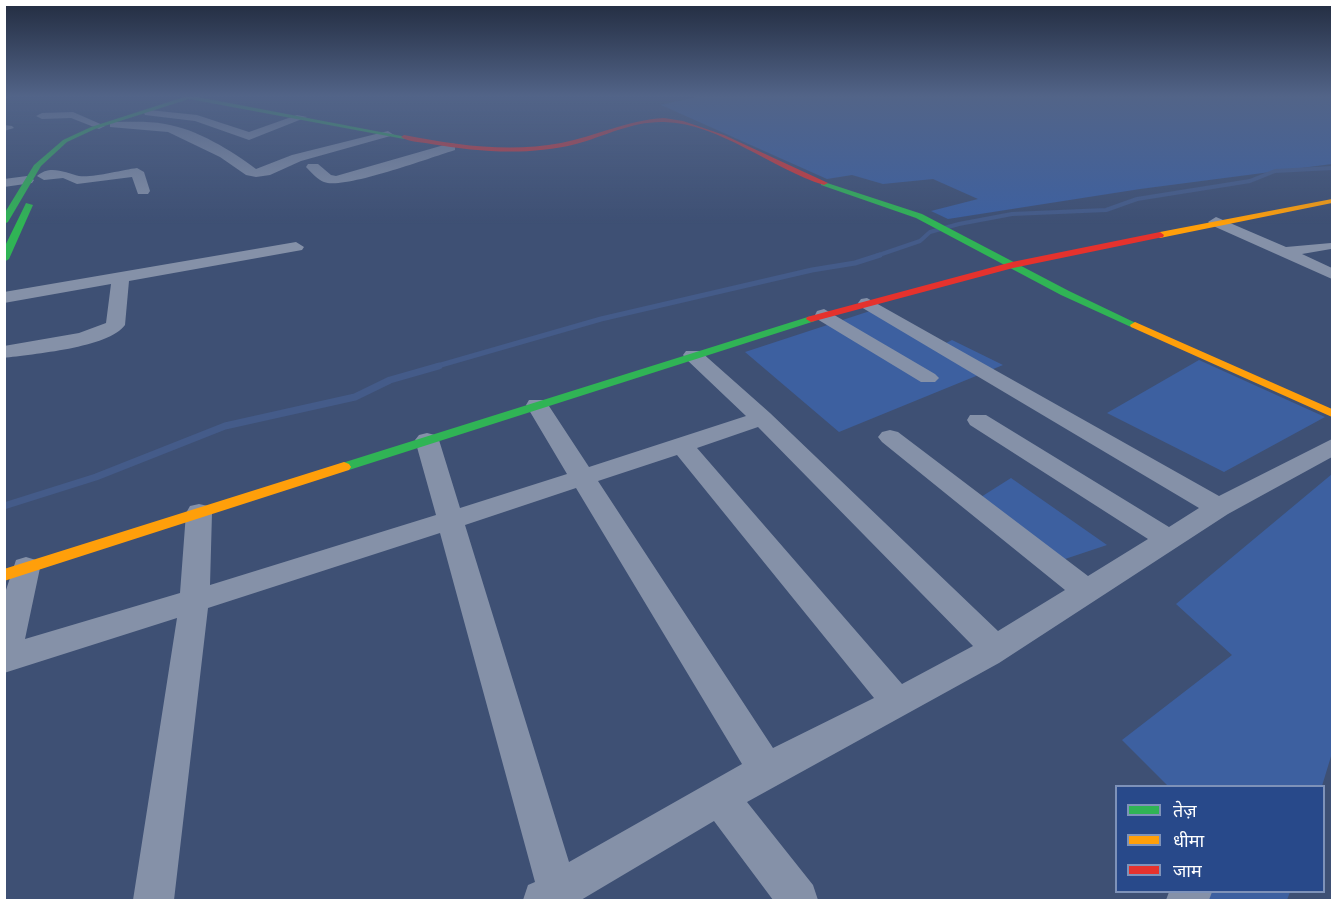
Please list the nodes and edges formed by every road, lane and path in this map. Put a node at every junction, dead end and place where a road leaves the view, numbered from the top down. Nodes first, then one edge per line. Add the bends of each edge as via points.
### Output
1 (72, 139) edge
2 (80, 139) edge
3 (193, 139) edge
4 (326, 139) edge
5 (372, 139) edge
6 (410, 139) edge
7 (581, 139) edge
8 (728, 139) edge
9 (451, 147) junction
10 (288, 148) dead end
11 (313, 167) dead end
12 (44, 176) junction
13 (27, 180) junction
14 (4, 183) edge
15 (143, 191) dead end
16 (1332, 201) edge
17 (4, 222) edge
18 (1216, 222) junction
19 (1325, 246) dead end
20 (296, 247) dead end
21 (1286, 252) junction
22 (4, 259) edge
23 (1012, 265) junction
24 (1332, 274) edge
25 (122, 276) junction
26 (4, 298) edge
27 (867, 303) junction
28 (824, 315) junction
29 (4, 352) edge
30 (693, 355) junction
31 (928, 378) dead end
32 (537, 405) junction
33 (1332, 413) edge
34 (762, 418) junction
35 (978, 420) dead end
36 (890, 437) dead end
37 (427, 440) junction
38 (682, 445) junction
39 (1332, 447) edge
40 (582, 479) junction
41 (1219, 507) junction
42 (199, 513) junction
43 (449, 520) junction
44 (1168, 539) junction
45 (15, 571) edge
46 (1086, 590) junction
47 (194, 603) junction
48 (995, 648) junction
49 (5, 659) edge
50 (898, 703) junction
51 (766, 770) junction
52 (720, 796) junction
53 (553, 898) edge
54 (153, 900) edge
55 (798, 900) edge

1 - 13 main road via 46,156
2 - 12 main road via 69,146
3 - 5 street via 258,174 286,162
4 - 10 street
6 - 9 main road
7 - 9 main road via 525,149
8 - 23 main road via 815,180 936,223
9 - 11 street via 336,180 327,180
12 - 15 street via 69,174 77,180 137,172
12 - 22 main road
13 - 14 street
13 - 17 main road
16 - 18 main road
18 - 21 street
18 - 23 main road
19 - 21 street
20 - 25 street
21 - 24 street
23 - 27 main road
23 - 33 main road via 1065,293
25 - 26 street
25 - 29 street via 115,325 111,329
27 - 28 main road
27 - 41 street
28 - 30 main road
28 - 31 street
30 - 32 main road
30 - 34 street
32 - 37 main road
32 - 40 street
34 - 38 street
34 - 48 street
35 - 44 street
36 - 46 street
37 - 42 main road
37 - 43 street
38 - 40 street
38 - 50 street
39 - 41 street
40 - 43 street
40 - 51 street
41 - 44 street
42 - 45 main road
42 - 47 street
43 - 47 street
43 - 53 street
44 - 46 street
45 - 49 street
46 - 48 street
47 - 49 street
47 - 54 street
48 - 50 street
50 - 51 street
51 - 52 street
52 - 53 street
52 - 55 street

